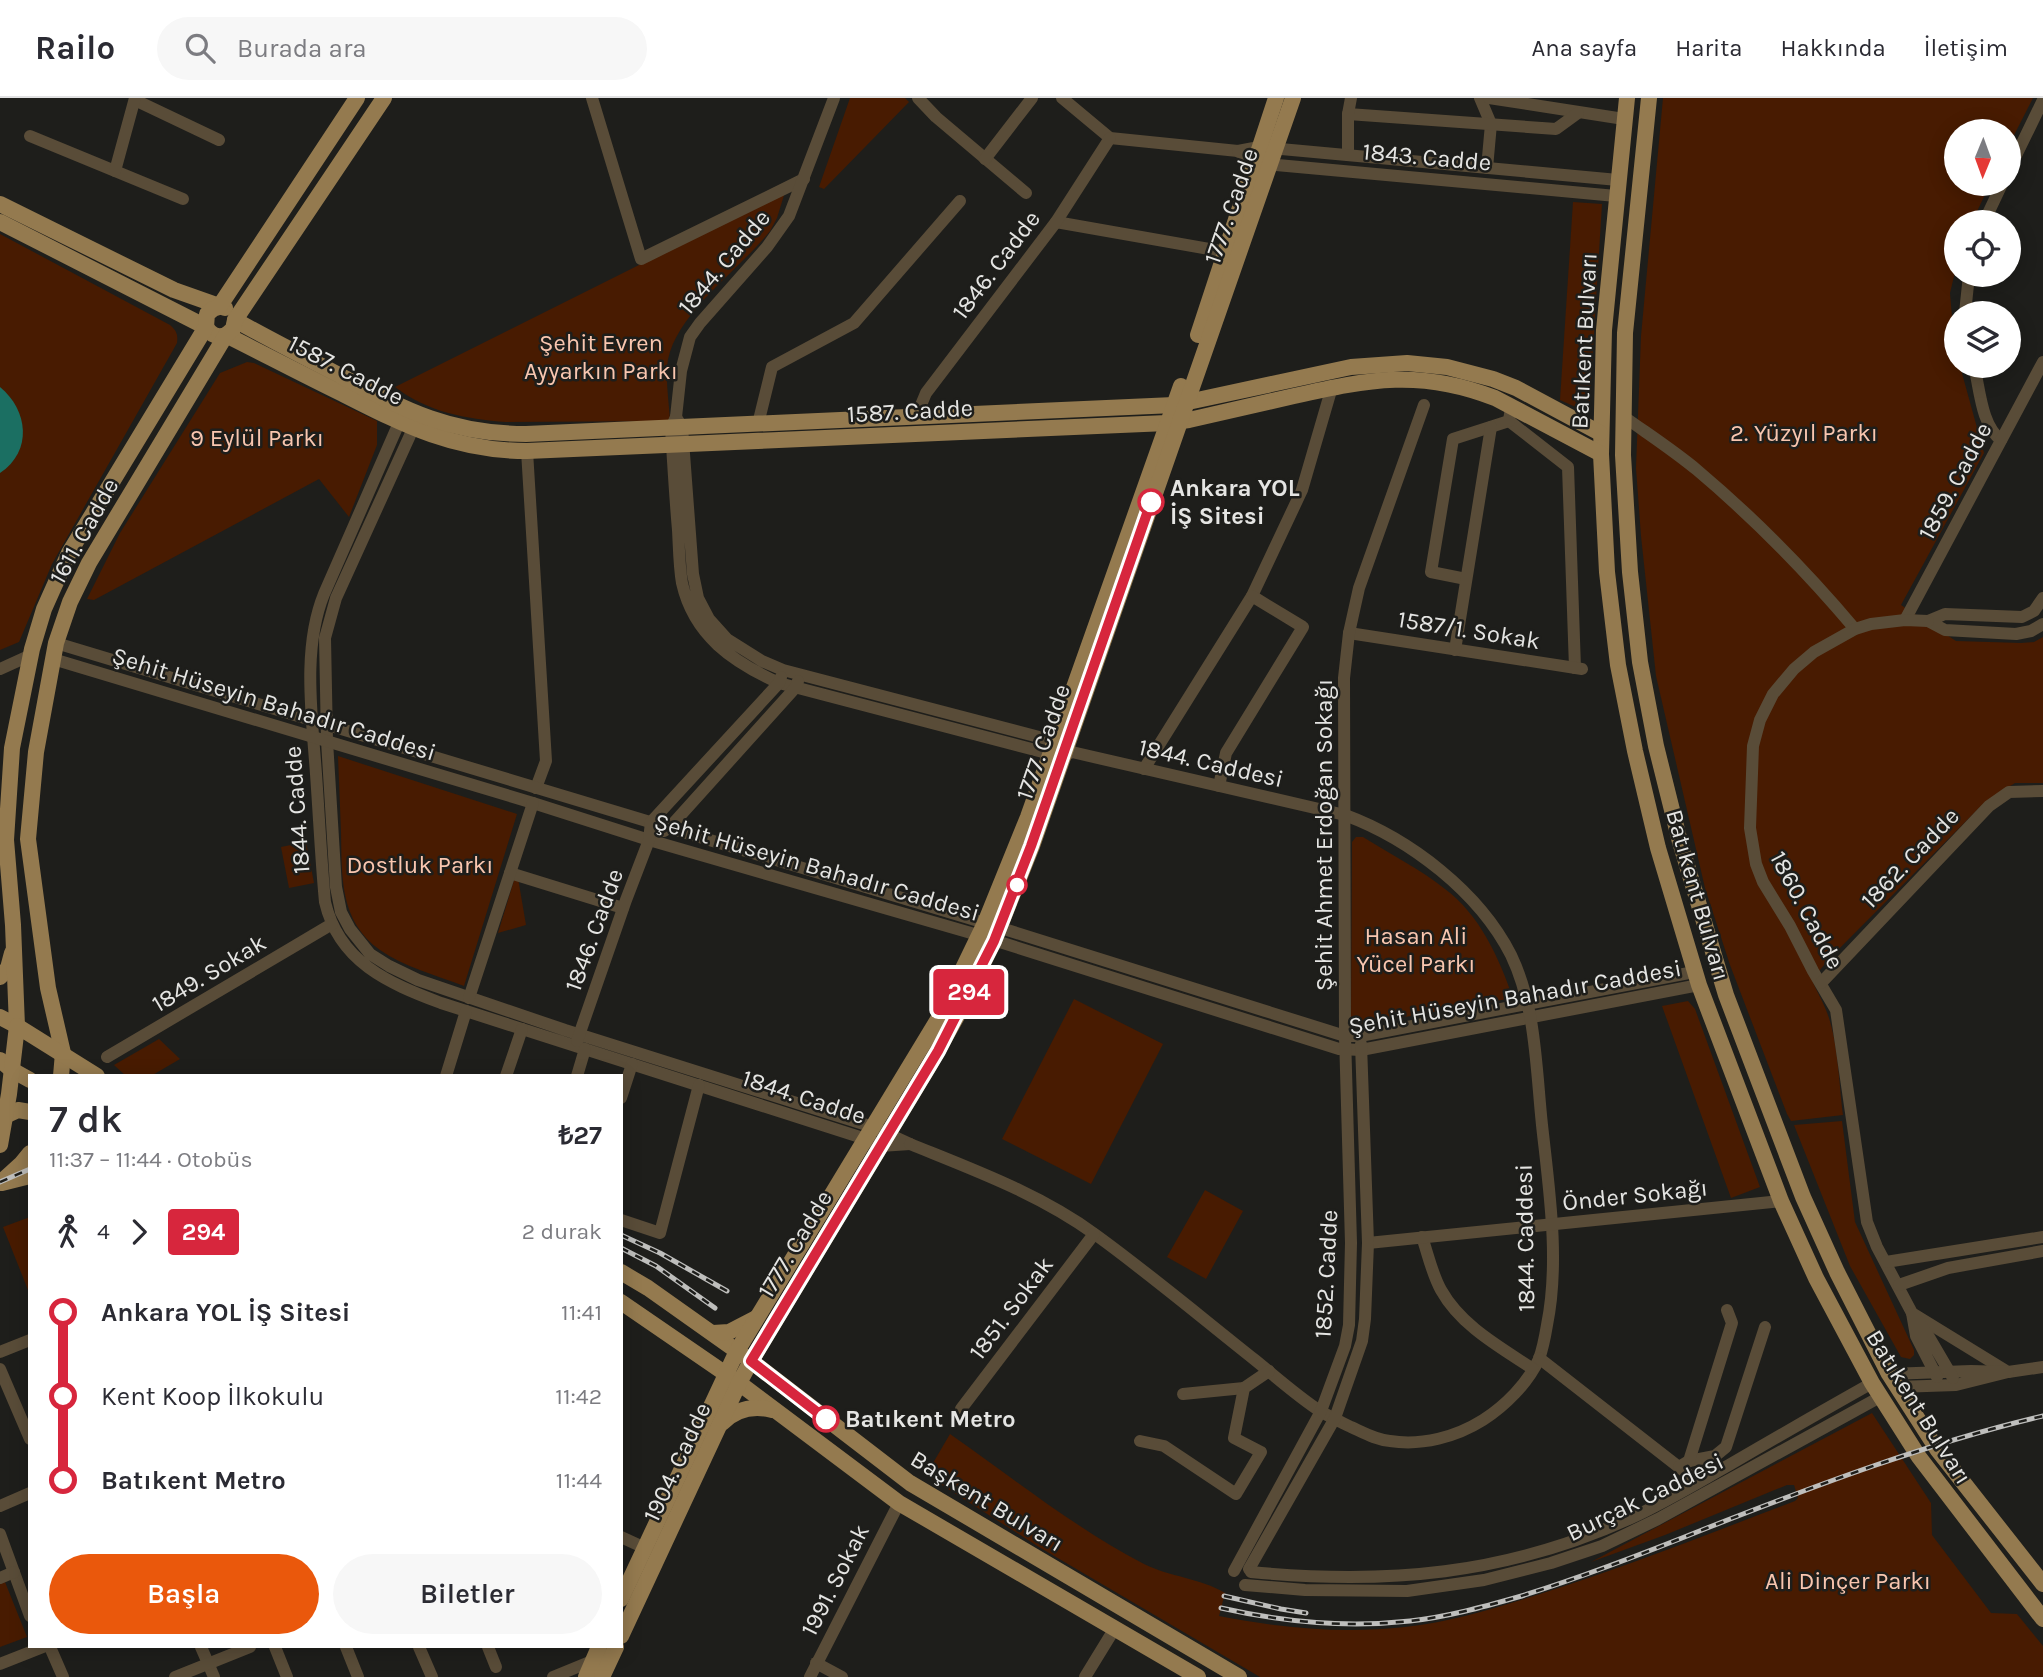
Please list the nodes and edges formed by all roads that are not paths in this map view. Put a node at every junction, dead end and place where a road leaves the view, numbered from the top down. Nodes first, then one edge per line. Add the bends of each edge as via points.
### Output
1 (357, 98) edge
2 (384, 98) edge
3 (592, 98) edge
4 (834, 98) edge
5 (918, 98) edge
6 (1032, 98) edge
7 (1062, 98) edge
8 (1276, 98) edge
9 (1293, 98) edge
10 (1351, 98) edge
11 (1480, 98) edge
12 (1489, 98) edge
13 (1627, 98) edge
14 (1649, 98) edge
15 (135, 99) edge
16 (2043, 100) edge
17 (1578, 113) junction
18 (1348, 114) junction
19 (1624, 119) junction
20 (1491, 124) junction
21 (30, 136) dead end
22 (1110, 138) junction
23 (219, 140) dead end
24 (2021, 145) edge
25 (1265, 155) junction
26 (1348, 155) junction
27 (985, 159) junction
28 (1487, 168) junction
29 (115, 171) junction
30 (804, 178) junction
31 (1617, 188) junction
32 (1026, 193) dead end
33 (183, 199) dead end
34 (960, 201) dead end
35 (0, 204) edge
36 (0, 222) edge
37 (1056, 222) junction
38 (1226, 252) junction
39 (219, 307) junction
40 (235, 320) junction
41 (206, 327) junction
42 (226, 335) junction
43 (2043, 362) edge
44 (1977, 378) edge
45 (1332, 387) junction
46 (1180, 404) junction
47 (1424, 405) dead end
48 (1510, 414) junction
49 (1623, 416) junction
50 (409, 419) junction
51 (1174, 422) junction
52 (758, 424) junction
53 (1584, 424) junction
54 (920, 425) junction
55 (1490, 427) junction
56 (677, 432) junction
57 (1601, 433) junction
58 (1576, 440) junction
59 (2001, 440) junction
60 (527, 450) junction
61 (1601, 454) junction
62 (1466, 579) junction
63 (1252, 596) junction
64 (2043, 598) edge
65 (1905, 620) junction
66 (1928, 621) junction
67 (2043, 624) edge
68 (1855, 629) junction
69 (1349, 633) junction
70 (1455, 650) junction
71 (54, 651) junction
72 (31, 655) junction
73 (0, 668) edge
74 (781, 676) junction
75 (798, 681) junction
76 (313, 720) junction
77 (327, 724) junction
78 (313, 737) junction
79 (327, 741) junction
80 (1061, 750) junction
81 (1144, 769) junction
82 (1219, 786) junction
83 (536, 788) junction
84 (2043, 791) edge
85 (533, 803) junction
86 (1345, 814) junction
87 (651, 822) junction
88 (670, 827) junction
89 (649, 840) junction
90 (510, 873) junction
91 (623, 908) junction
92 (332, 924) junction
93 (989, 932) junction
94 (14, 944) junction
95 (0, 976) edge
96 (1697, 978) junction
97 (1821, 982) junction
98 (467, 1004) junction
99 (1529, 1010) junction
100 (0, 1017) edge
101 (17, 1026) junction
102 (522, 1029) junction
103 (1345, 1036) junction
104 (1360, 1036) junction
105 (580, 1043) junction
106 (1361, 1050) junction
107 (1345, 1051) junction
108 (63, 1053) junction
109 (107, 1057) dead end
110 (632, 1064) junction
111 (6, 1065) edge
112 (61, 1074) edge
113 (94, 1074) edge
114 (447, 1074) edge
115 (507, 1074) edge
116 (577, 1074) edge
117 (28, 1079) edge
118 (699, 1085) junction
119 (623, 1092) edge
120 (28, 1112) edge
121 (5, 1116) junction
122 (877, 1136) junction
123 (910, 1144) joint
124 (0, 1145) edge
125 (28, 1155) edge
126 (28, 1176) edge
127 (0, 1183) edge
128 (1782, 1201) junction
129 (623, 1221) edge
130 (1551, 1224) junction
131 (1094, 1234) junction
132 (1422, 1237) junction
133 (2043, 1237) edge
134 (1368, 1243) junction
135 (2043, 1251) edge
136 (1886, 1262) junction
137 (623, 1273) edge
138 (1899, 1285) junction
139 (623, 1303) edge
140 (1727, 1310) dead end
141 (1912, 1313) junction
142 (758, 1316) junction
143 (1765, 1327) dead end
144 (713, 1333) junction
145 (28, 1341) edge
146 (737, 1351) junction
147 (0, 1352) edge
148 (751, 1361) junction
149 (1536, 1363) junction
150 (2043, 1367) edge
151 (0, 1369) edge
152 (1269, 1371) junction
153 (1950, 1372) junction
154 (2008, 1372) junction
155 (1935, 1373) junction
156 (732, 1379) junction
157 (1893, 1380) junction
158 (1941, 1385) junction
159 (1956, 1385) junction
160 (1244, 1388) junction
161 (1876, 1390) junction
162 (1183, 1394) dead end
163 (961, 1409) dead end
164 (774, 1410) junction
165 (1321, 1412) junction
166 (1335, 1418) junction
167 (718, 1428) junction
168 (28, 1434) edge
169 (1140, 1441) dead end
170 (1684, 1464) junction
171 (1698, 1482) junction
172 (28, 1494) edge
173 (899, 1503) junction
174 (0, 1506) edge
175 (0, 1534) edge
176 (623, 1538) edge
177 (645, 1548) junction
178 (1250, 1570) junction
179 (1234, 1571) junction
180 (14, 1572) junction
181 (0, 1578) edge
182 (2043, 1584) edge
183 (1245, 1585) junction
184 (623, 1595) edge
185 (28, 1610) edge
186 (2043, 1619) edge
187 (1115, 1628) junction
188 (623, 1632) edge
189 (40, 1648) edge
190 (51, 1648) edge
191 (201, 1648) edge
192 (248, 1648) edge
193 (275, 1648) edge
194 (346, 1648) edge
195 (419, 1648) edge
196 (488, 1648) edge
197 (616, 1648) edge
198 (596, 1654) edge
199 (816, 1663) junction
200 (0, 1664) edge
201 (208, 1664) junction
202 (496, 1667) dead end
203 (63, 1677) edge
204 (175, 1677) edge
205 (214, 1677) edge
206 (287, 1677) edge
207 (358, 1677) edge
208 (432, 1677) edge
209 (553, 1677) edge
210 (586, 1677) edge
211 (602, 1677) edge
212 (810, 1677) edge
213 (842, 1677) edge
214 (1086, 1677) edge
215 (1198, 1677) edge
216 (1239, 1677) edge

1 - 39 main road, 1611. Cadde
2 - 40 main road, 1611. Cadde
3 - 30 street via 641,259
4 - 30 street, 1844. Cadde
5 - 27 street
6 - 27 street
7 - 22 street
8 - 25 main road, 1777. Cadde
9 - 25 main road, 1777. Cadde
10 - 18 street
11 - 20 street
12 - 17 street
13 - 19 main road, Batıkent Bulvarı
14 - 49 main road, Batıkent Bulvarı via 1625,332
15 - 23 street
15 - 29 street
16 - 24 street
17 - 19 street
17 - 20 street via 1556,129
18 - 20 street
18 - 26 street
19 - 31 main road, Batıkent Bulvarı
20 - 28 street
21 - 29 street
22 - 25 street, 1843. Cadde
22 - 37 street, 1846. Cadde
25 - 26 street, 1843. Cadde
25 - 31 street, 1843. Cadde
25 - 38 main road, 1777. Cadde
25 - 46 main road, 1777. Cadde
26 - 28 street, 1843. Cadde
27 - 32 street
28 - 31 street, 1843. Cadde
29 - 33 street
30 - 56 street, 1844. Cadde via 779,232 690,337 681,371
31 - 57 main road, Batıkent Bulvarı via 1604,330
34 - 52 street via 855,323 772,367
35 - 39 main road via 174,290
36 - 41 main road
37 - 38 street
37 - 54 street, 1846. Cadde via 926,393
38 - 46 main road, 1777. Cadde
39 - 40 main road via 231,312
39 - 41 main road, 1611. Cadde via 207,314
40 - 42 main road, 1611. Cadde
40 - 50 main road, 1587. Cadde
41 - 42 main road via 212,334
41 - 72 main road, 1611. Cadde via 69,553 44,609
42 - 50 main road, 1587. Cadde
42 - 71 main road, 1611. Cadde via 89,563
43 - 59 street, 1859. Cadde
44 - 59 street via 1987,423
45 - 48 main road, 1587. Cadde via 1425,379 1495,398
45 - 51 main road, 1587. Cadde
45 - 63 street via 1298,500
46 - 51 main road, 1777. Cadde
46 - 53 main road, 1587. Cadde via 1351,368 1421,363 1504,383
46 - 54 main road, 1587. Cadde
47 - 69 street, Şehit Ahmet Erdoğan Sokağı via 1359,588
48 - 55 street
48 - 58 main road, 1587. Cadde
48 - 70 street, 1587/1. Sokak via 1568,467 1579,668
49 - 68 street via 1736,504
49 - 157 main road, Batıkent Bulvarı via 1630,572 1640,662 1680,842 1726,995 1803,1197
50 - 56 main road, 1587. Cadde via 511,434
50 - 60 main road, 1587. Cadde via 466,445
50 - 76 street, 1844. Cadde via 316,616 310,653
50 - 77 street, 1844. Cadde via 328,624
51 - 54 main road, 1587. Cadde
51 - 80 main road, 1777. Cadde
52 - 54 main road, 1587. Cadde
52 - 56 main road, 1587. Cadde
53 - 57 main road, 1587. Cadde
53 - 58 street via 1588,437
54 - 56 main road, 1587. Cadde
55 - 62 street
55 - 62 street via 1454,439 1431,572
56 - 60 main road, 1587. Cadde
56 - 74 street, 1844. Cadde via 681,572 689,606 705,633 724,652 747,667
57 - 61 main road, Batıkent Bulvarı
58 - 61 main road, 1587. Cadde
59 - 65 street, 1859. Cadde
60 - 83 street via 546,761
61 - 96 main road, Batıkent Bulvarı via 1618,665 1658,848
62 - 70 street
63 - 81 street
63 - 82 street via 1303,627 1226,753
64 - 66 street, 1860. Cadde via 2034,611 2017,618 1945,614
65 - 66 street, 1860. Cadde
65 - 68 street, 1860. Cadde
66 - 67 street, 1860. Cadde via 1945,630 2016,634
68 - 97 street, 1860. Cadde via 1814,652 1782,681 1760,720 1753,746 1750,821 1756,864
69 - 70 street, 1587/1. Sokak
69 - 86 street, Şehit Ahmet Erdoğan Sokağı via 1344,678
71 - 76 street, Şehit Hüseyin Bahadır Caddesi
71 - 78 street, Şehit Hüseyin Bahadır Caddesi
71 - 108 main road, 1611. Cadde via 36,752 28,845 48,988
72 - 73 street
72 - 94 main road, 1611. Cadde via 12,748 6,840
74 - 75 street, 1844. Cadde
74 - 87 street
75 - 80 street, 1844. Cadde
75 - 88 street
76 - 77 street, Şehit Hüseyin Bahadır Caddesi
76 - 78 street, 1844. Cadde
77 - 79 street, 1844. Cadde
77 - 83 street, Şehit Hüseyin Bahadır Caddesi
78 - 79 street, Şehit Hüseyin Bahadır Caddesi
78 - 92 street, 1844. Cadde via 323,886
79 - 85 street, Şehit Hüseyin Bahadır Caddesi
79 - 98 street, 1844. Cadde via 336,887 346,924 363,947 389,966
80 - 81 street, 1844. Caddesi
80 - 93 main road, 1777. Cadde via 1028,855
81 - 82 street, 1844. Caddesi
82 - 86 street, 1844. Caddesi
83 - 87 street, Şehit Hüseyin Bahadır Caddesi
84 - 97 street, 1862. Cadde via 2009,792 1989,806
85 - 89 street, Şehit Hüseyin Bahadır Caddesi
85 - 90 street
86 - 99 street, 1844. Caddesi via 1402,842 1472,901 1510,954
86 - 103 street, Şehit Ahmet Erdoğan Sokağı
87 - 88 street, Şehit Hüseyin Bahadır Caddesi
87 - 89 street, 1846. Cadde
88 - 89 street
88 - 93 street, Şehit Hüseyin Bahadır Caddesi
89 - 91 street, 1846. Cadde
89 - 93 street, Şehit Hüseyin Bahadır Caddesi via 881,907
90 - 91 street
90 - 98 street
91 - 105 street, 1846. Cadde
92 - 98 street, 1844. Cadde via 355,957 377,974 404,989
92 - 109 street, 1849. Sokak
93 - 103 street, Şehit Hüseyin Bahadır Caddesi
93 - 107 street, Şehit Hüseyin Bahadır Caddesi
93 - 122 main road, 1777. Cadde via 957,1016
94 - 95 main road via 8,968
94 - 101 main road, 1611. Cadde
96 - 99 street, Şehit Hüseyin Bahadır Caddesi
96 - 128 main road, Batıkent Bulvarı
97 - 136 street, 1860. Cadde via 1839,1022 1867,1222
98 - 102 street, 1844. Cadde
98 - 105 street, 1844. Cadde
98 - 114 street
99 - 104 street, Şehit Hüseyin Bahadır Caddesi
99 - 106 street, Şehit Hüseyin Bahadır Caddesi
99 - 130 street, 1844. Caddesi
100 - 101 main road
101 - 108 main road
101 - 111 main road, 1611. Cadde
102 - 105 street, 1844. Cadde
102 - 115 street
103 - 104 street, Şehit Hüseyin Bahadır Caddesi
103 - 107 street, 1852. Cadde
104 - 106 street, 1852. Cadde
105 - 110 street, 1844. Cadde
105 - 116 street, 1846. Cadde
105 - 122 street, 1844. Cadde
106 - 107 street, Şehit Hüseyin Bahadır Caddesi
106 - 134 street, 1852. Cadde
107 - 165 street, 1852. Cadde via 1352,1244 1349,1325
108 - 112 main road, 1611. Cadde
108 - 113 main road
110 - 118 street, 1844. Cadde
110 - 119 street
111 - 117 main road
111 - 121 main road, 1611. Cadde
118 - 122 street, 1844. Cadde
118 - 129 street via 660,1233
120 - 121 main road via 13,1111
121 - 124 main road, 1611. Cadde
122 - 123 street, 1844. Cadde
122 - 142 main road, 1777. Cadde
122 - 148 main road, 1777. Cadde
123 - 131 street, 1844. Caddesi via 1022,1191
125 - 127 main road
126 - 127 main road
128 - 130 street, Önder Sokağı
128 - 161 main road, Batıkent Bulvarı via 1816,1278
130 - 132 street, Önder Sokağı
130 - 149 street, 1844. Caddesi via 1552,1300
131 - 152 street, 1844. Caddesi
131 - 163 street, 1851. Sokak
132 - 134 street, Önder Sokağı
132 - 149 street via 1440,1289 1454,1307 1481,1334
133 - 136 street
134 - 166 street, 1852. Cadde via 1362,1341
135 - 138 street via 1948,1268
136 - 138 street, 1860. Cadde
137 - 144 main road, Başkent Bulvarı
138 - 141 street, 1860. Cadde
139 - 156 main road, Başkent Bulvarı
140 - 170 street via 1732,1323
141 - 153 street, 1860. Cadde
141 - 154 street
141 - 155 street, 1860. Cadde via 1916,1336
142 - 144 main road via 729,1332
142 - 146 main road, 1777. Cadde
143 - 170 street via 1726,1447 1715,1456
144 - 146 main road, Başkent Bulvarı
145 - 147 street
146 - 148 main road, Başkent Bulvarı
146 - 156 main road, 1777. Cadde
148 - 156 main road, 1777. Cadde
148 - 216 main road, Başkent Bulvarı via 910,1483
149 - 166 street, 1844. Caddesi via 1497,1410 1444,1438 1388,1441
149 - 170 street
150 - 154 street
151 - 168 street
152 - 160 street
152 - 165 street, 1844. Caddesi
153 - 154 street
153 - 155 street
153 - 159 street, 1860. Cadde
154 - 159 street
155 - 157 street
155 - 158 street, 1860. Cadde
156 - 164 main road, Başkent Bulvarı
156 - 167 main road, 1904. Cadde
156 - 177 main road, 1904. Cadde
157 - 158 street
157 - 161 main road
157 - 182 main road, Batıkent Bulvarı via 1937,1449
158 - 159 street
160 - 162 street
160 - 169 street via 1234,1437 1261,1452 1236,1494 1164,1446
161 - 171 street, Burçak Caddesi
161 - 183 street, Burçak Caddesi via 1649,1524 1551,1563 1483,1580 1407,1591
161 - 186 main road, Batıkent Bulvarı via 1935,1479
164 - 167 main road via 742,1409
164 - 173 main road, Başkent Bulvarı
165 - 166 street, 1844. Caddesi
165 - 179 street, 1852. Cadde
166 - 178 street, 1852. Cadde
167 - 188 main road, 1904. Cadde
170 - 171 street
171 - 178 street, Burçak Caddesi via 1594,1533 1476,1567 1388,1577 1308,1577
172 - 174 street
173 - 187 main road, Başkent Bulvarı
173 - 199 street, 1991. Sokak
175 - 180 street
176 - 177 street
177 - 184 main road, 1904. Cadde
178 - 179 street via 1241,1566
178 - 183 street via 1252,1578
179 - 183 street via 1235,1582
180 - 181 street
180 - 185 street
187 - 214 street
187 - 215 main road, Başkent Bulvarı
189 - 200 street
190 - 203 street
191 - 201 street
192 - 201 street
193 - 206 street
194 - 207 street
195 - 208 street
196 - 202 street
197 - 211 main road
198 - 209 street
198 - 210 main road
199 - 212 street, 1991. Sokak
199 - 213 street
201 - 204 street
201 - 205 street

